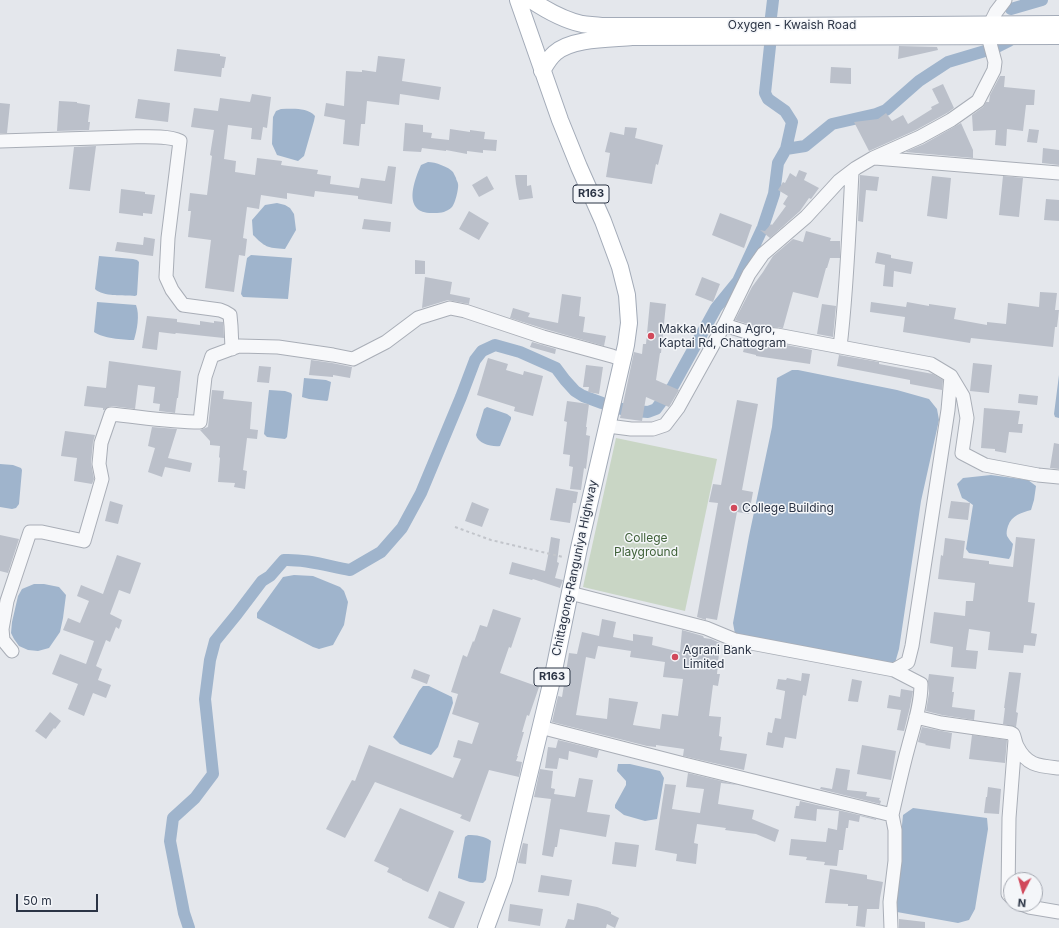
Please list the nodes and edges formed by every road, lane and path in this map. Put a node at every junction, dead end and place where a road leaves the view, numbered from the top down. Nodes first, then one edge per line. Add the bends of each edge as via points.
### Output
1 (518, 0) edge
2 (531, 0) edge
3 (1005, 0) edge
4 (1059, 24) edge
5 (989, 33) junction
6 (1059, 36) edge
7 (542, 70) junction
8 (0, 141) edge
9 (873, 158) junction
10 (852, 172) junction
11 (1059, 173) edge
12 (724, 325) junction
13 (840, 347) junction
14 (232, 349) junction
15 (623, 360) junction
16 (951, 376) junction
17 (608, 425) junction
18 (1059, 476) edge
19 (455, 527) dead end
20 (576, 560) junction
21 (570, 593) junction
22 (4, 600) edge
23 (12, 651) dead end
24 (894, 670) junction
25 (916, 717) junction
26 (540, 727) junction
27 (1015, 740) junction
28 (1059, 768) edge
29 (892, 815) junction
30 (1008, 872) edge
31 (1043, 909) edge
32 (1059, 912) edge
33 (486, 928) edge
34 (891, 928) edge

1 - 7 main road, R163
2 - 5 main road, Oxygen - Kwaish Road via 563,17 582,24 601,26 788,26
3 - 5 street via 996,12
4 - 5 main road, Oxygen - Kwaish Road
5 - 6 main road, Oxygen - Kwaish Road
5 - 7 main road, Oxygen - Kwaish Road via 632,37 580,42 563,48 551,56
5 - 9 street via 995,62 994,70 978,101 920,137
7 - 15 main road, R163 via 620,267 627,295 629,323
8 - 14 street via 152,137 180,141 168,238 166,277 183,305 220,310 230,315
9 - 10 street
9 - 11 street
10 - 12 street via 839,181 806,217 763,254 748,274
10 - 13 street
12 - 13 street via 750,333
12 - 17 street via 678,408 665,426 631,429
13 - 16 street via 931,364
14 - 15 street via 239,346 278,347 353,359 386,342 418,318 450,308
14 - 22 street via 212,356 205,377 200,422 111,414 101,442 99,464 102,479 84,541 30,532
15 - 17 main road, Chittagong-Ranguniya Highway / R163
16 - 18 street via 963,396 967,418 962,453 985,465 1038,475
16 - 24 street via 912,646 908,662
17 - 20 main road, Chittagong-Ranguniya Highway / R163
19 - 20 path via 491,540
20 - 21 main road, Chittagong-Ranguniya Highway / R163
21 - 24 street via 706,628 734,640
21 - 26 main road, Chittagong-Ranguniya Highway / R163
22 - 23 street via 3,640
24 - 25 street via 921,684
25 - 27 street via 1011,733
25 - 29 street
26 - 29 street
26 - 33 main road, Chittagong-Ranguniya Highway / R163 via 504,879
27 - 28 street via 1026,759 1037,765
27 - 30 street via 1009,818
29 - 34 street via 895,830 895,861 890,902
31 - 32 street

